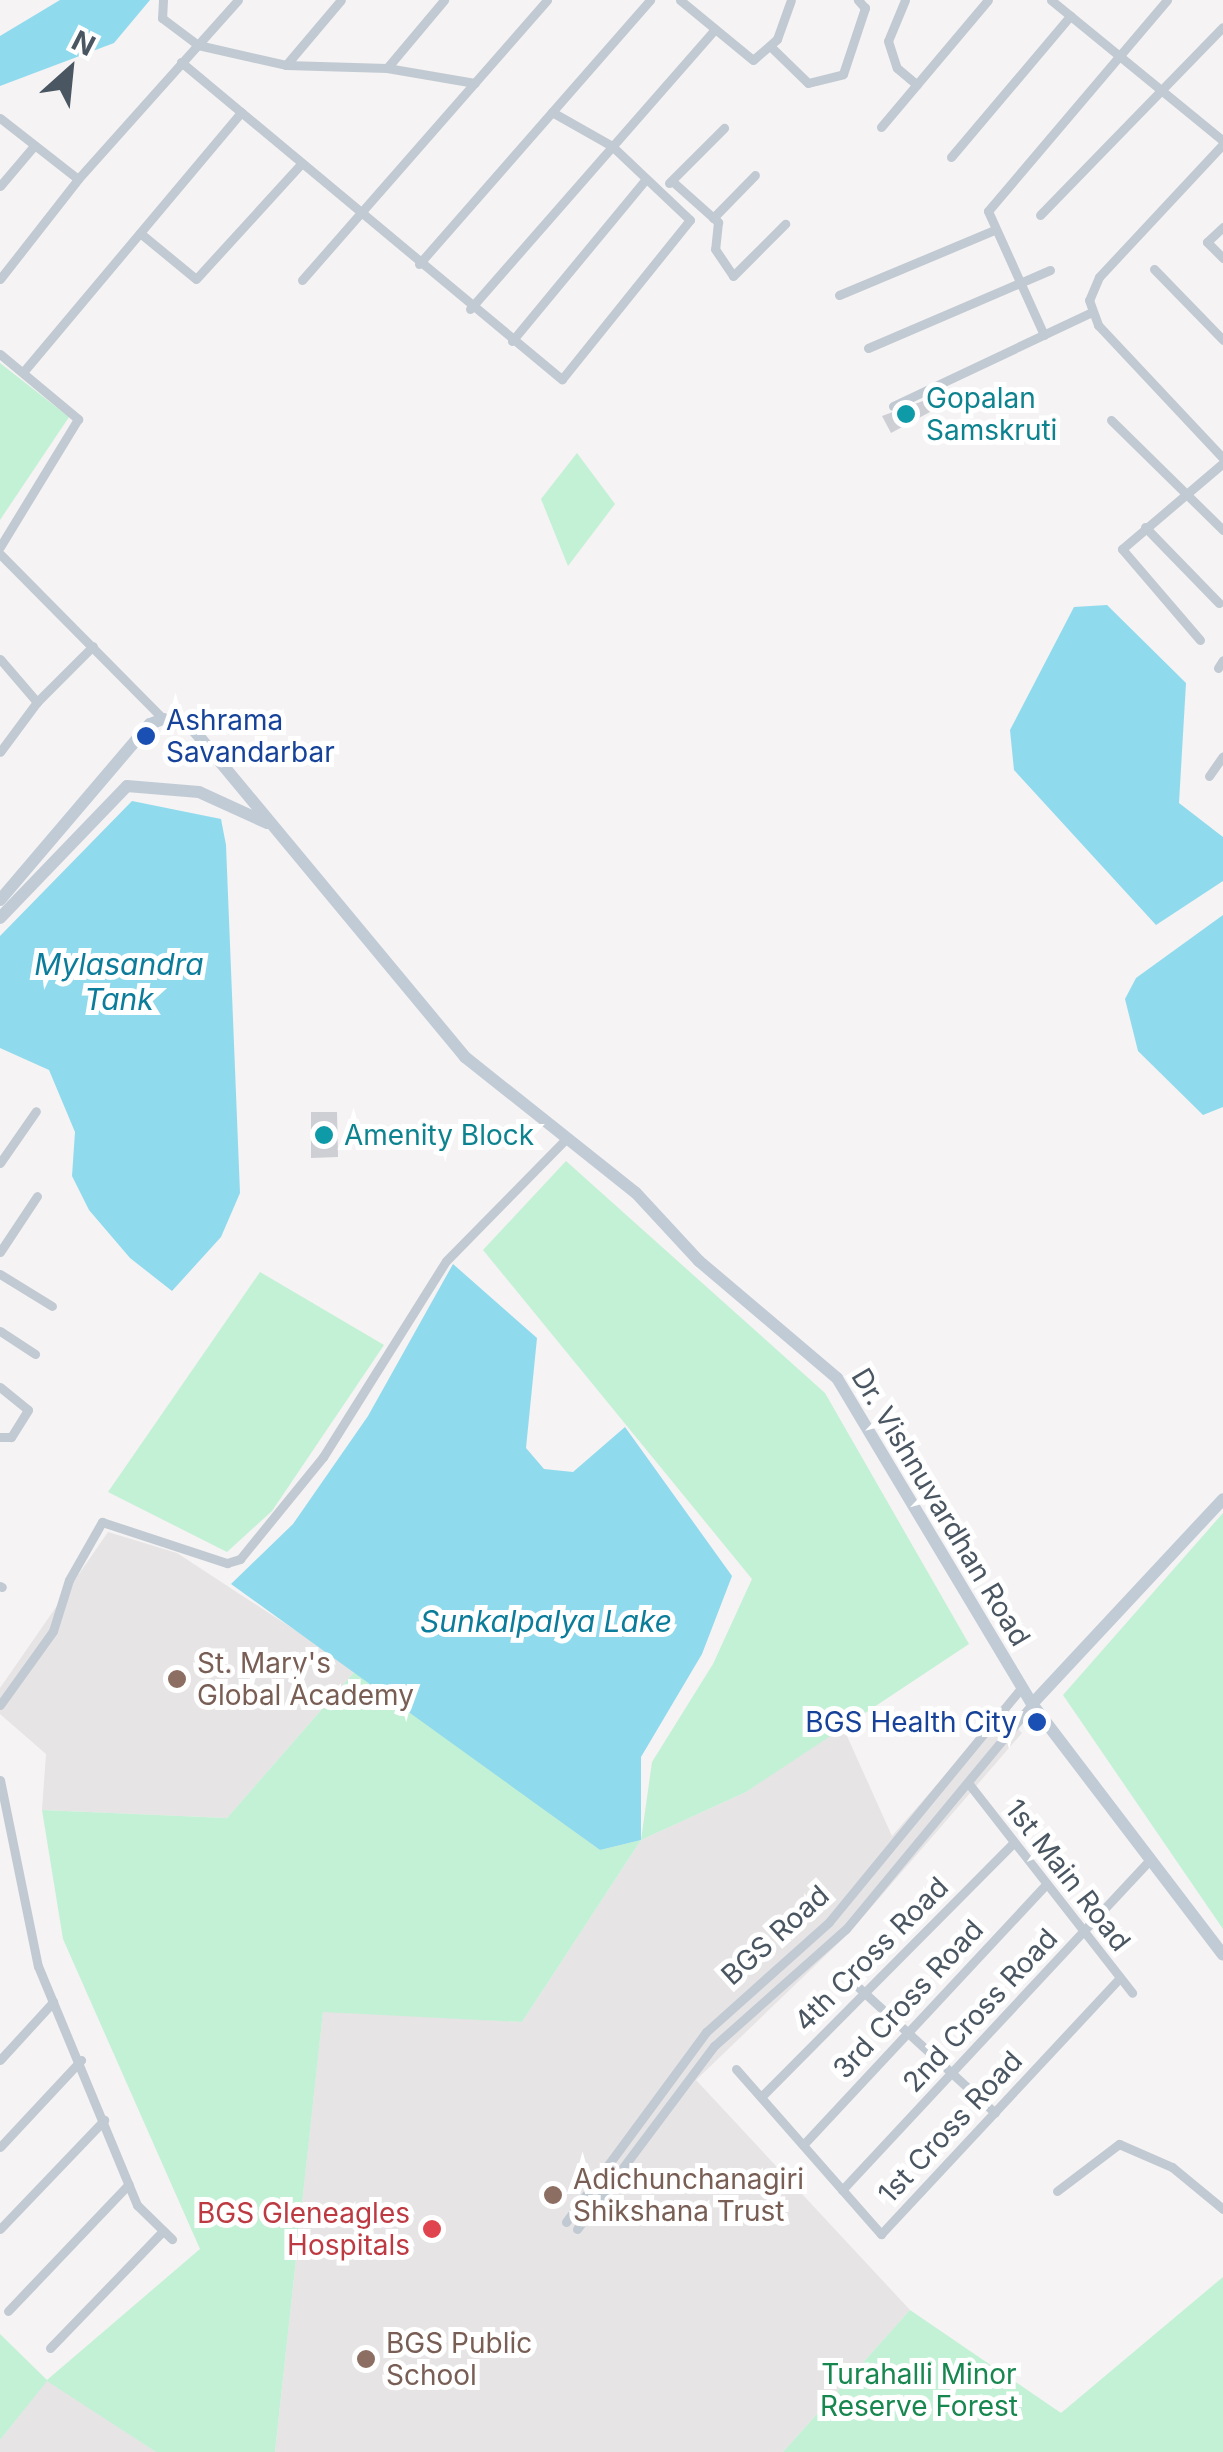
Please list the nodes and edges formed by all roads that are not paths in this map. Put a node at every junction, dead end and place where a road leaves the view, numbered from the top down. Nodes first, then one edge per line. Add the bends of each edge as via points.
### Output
1 (163, 0) edge
2 (238, 0) edge
3 (341, 0) edge
4 (444, 0) edge
5 (547, 0) edge
6 (650, 0) edge
7 (680, 0) edge
8 (792, 0) edge
9 (858, 0) edge
10 (904, 0) edge
11 (988, 0) edge
12 (1051, 0) edge
13 (1166, 0) edge
14 (1070, 16) junction
15 (1223, 28) edge
16 (714, 30) junction
17 (198, 45) junction
18 (770, 46) junction
19 (1118, 56) junction
20 (181, 62) junction
21 (286, 65) junction
22 (387, 68) junction
23 (476, 84) junction
24 (917, 85) junction
25 (1162, 94) junction
26 (241, 112) junction
27 (552, 112) junction
28 (0, 118) edge
29 (881, 127) dead end
30 (724, 128) dead end
31 (1223, 142) edge
32 (612, 146) junction
33 (33, 147) junction
34 (951, 157) dead end
35 (302, 162) junction
36 (754, 175) dead end
37 (78, 179) junction
38 (646, 179) junction
39 (672, 180) junction
40 (0, 186) edge
41 (660, 192) junction
42 (364, 214) junction
43 (1040, 215) dead end
44 (713, 218) junction
45 (785, 224) dead end
46 (1223, 227) edge
47 (992, 231) junction
48 (140, 232) junction
49 (1223, 258) edge
50 (420, 264) junction
51 (1050, 270) dead end
52 (1154, 270) dead end
53 (0, 279) edge
54 (302, 280) dead end
55 (1020, 283) junction
56 (839, 295) dead end
57 (470, 309) junction
58 (1092, 312) junction
59 (1044, 335) junction
60 (1223, 340) edge
61 (512, 342) junction
62 (868, 348) dead end
63 (0, 354) edge
64 (24, 371) junction
65 (893, 406) dead end
66 (1111, 420) dead end
67 (1223, 461) edge
68 (1188, 495) junction
69 (1146, 527) junction
70 (1223, 530) edge
71 (0, 550) edge
72 (1219, 603) dead end
73 (1200, 640) dead end
74 (93, 646) junction
75 (0, 659) edge
76 (37, 702) junction
77 (163, 719) junction
78 (0, 752) edge
79 (1223, 756) edge
80 (1209, 776) dead end
81 (277, 830) junction
82 (0, 900) edge
83 (0, 918) edge
84 (36, 1111) dead end
85 (564, 1141) junction
86 (0, 1163) edge
87 (37, 1196) dead end
88 (0, 1252) edge
89 (0, 1274) edge
90 (52, 1306) dead end
91 (0, 1331) edge
92 (35, 1354) dead end
93 (0, 1387) edge
94 (0, 1437) edge
95 (1223, 1499) edge
96 (1048, 1684) junction
97 (1021, 1688) junction
98 (1032, 1704) junction
99 (0, 1705) edge
100 (0, 1780) edge
101 (969, 1784) junction
102 (1013, 1843) junction
103 (1150, 1860) junction
104 (1046, 1884) junction
105 (1084, 1932) junction
106 (1223, 1955) edge
107 (844, 1974) dead end
108 (1120, 1978) junction
109 (864, 1993) junction
110 (1132, 1993) dead end
111 (53, 2002) junction
112 (908, 2032) junction
113 (0, 2060) edge
114 (81, 2060) junction
115 (736, 2069) dead end
116 (952, 2073) junction
117 (761, 2097) junction
118 (994, 2112) junction
119 (104, 2120) junction
120 (803, 2145) junction
121 (0, 2147) edge
122 (129, 2184) junction
123 (842, 2190) junction
124 (1057, 2190) dead end
125 (1223, 2208) edge
126 (566, 2222) dead end
127 (577, 2228) dead end
128 (0, 2229) edge
129 (163, 2231) junction
130 (172, 2239) dead end
131 (8, 2310) dead end
132 (50, 2348) dead end

1 - 17 street via 162,18
2 - 17 street
3 - 21 street
4 - 22 street
5 - 23 street
6 - 27 street
7 - 16 street
8 - 18 street
9 - 18 street via 865,8 843,74 808,82
10 - 24 street via 888,41 897,68
11 - 24 street
12 - 14 street
13 - 19 street
14 - 19 street
14 - 34 street
15 - 25 street
16 - 18 street via 754,60
16 - 32 street
17 - 20 street
17 - 21 street
19 - 25 street
19 - 47 street via 992,204
20 - 26 street
20 - 37 street
21 - 22 street
22 - 23 street
23 - 42 street
24 - 29 street
25 - 31 street
25 - 43 street
26 - 35 street
26 - 48 street
27 - 32 street
27 - 50 street
28 - 33 street
30 - 39 street
31 - 58 street via 1099,277
32 - 38 street
32 - 57 street
33 - 37 street
33 - 40 street
35 - 42 street
35 - 48 street via 196,279
36 - 44 street
37 - 53 street
38 - 41 street
38 - 61 street
39 - 41 street
39 - 44 street
41 - 61 street via 690,220 562,379
42 - 50 street
42 - 54 street
44 - 45 street via 721,231 715,249 733,276
46 - 49 street via 1207,242
47 - 55 street
47 - 56 street
48 - 64 street
50 - 57 street
51 - 55 street
52 - 60 street
55 - 59 street
55 - 62 street
57 - 61 street
58 - 59 street
58 - 67 street
59 - 65 street
63 - 64 street
64 - 71 street via 78,419
66 - 68 street
67 - 68 street
68 - 69 street
68 - 70 street
69 - 72 street
69 - 73 street via 1122,557
71 - 74 street
74 - 76 street
74 - 77 street
75 - 76 street
76 - 78 street
77 - 81 main road, Dr. Vishnuvardhan Road via 192,728 213,748
77 - 82 main road via 120,756
79 - 80 street
81 - 83 main road, Dr. Vishnuvardhan Road via 198,792 127,786
81 - 85 main road, Dr. Vishnuvardhan Road via 465,1057
84 - 86 street
85 - 97 main road, Dr. Vishnuvardhan Road via 636,1194 699,1261 837,1378
85 - 99 street via 446,1261 323,1458 240,1559 228,1562 102,1522 69,1580 52,1631
87 - 88 street
89 - 90 street
91 - 92 street
93 - 94 street via 28,1410 11,1437
95 - 96 main road
96 - 97 main road
96 - 98 main road
97 - 98 main road, Dr. Vishnuvardhan Road
97 - 126 street, BGS Road via 829,1922 706,2032
98 - 101 street, BGS Road
98 - 103 main road, Dr. Vishnuvardhan Road
100 - 111 street via 38,1966
101 - 102 street, 1st Main Road
101 - 127 street, BGS Road via 846,1929 714,2046
102 - 104 street, 1st Main Road
102 - 109 street, 4th Cross Road
103 - 105 street, 2nd Cross Road
103 - 106 main road, Dr. Vishnuvardhan Road
104 - 105 street, 1st Main Road
104 - 112 street, 3rd Cross Road
105 - 108 street, 1st Main Road
105 - 116 street, 2nd Cross Road
107 - 109 street
108 - 110 street, 1st Main Road
108 - 118 street, 1st Cross Road
109 - 112 street
109 - 117 street, 4th Cross Road
111 - 113 street
111 - 114 street
112 - 116 street
112 - 120 street, 3rd Cross Road
114 - 119 street
114 - 121 street
115 - 117 street, 1st Cross Road
116 - 118 street
116 - 123 street, 2nd Cross Road
117 - 120 street, 1st Cross Road
118 - 123 street, 1st Cross Road via 881,2234
119 - 122 street
119 - 128 street
120 - 123 street, 1st Cross Road
122 - 129 street via 143,2214
122 - 131 street
124 - 125 street via 1119,2144 1172,2166
129 - 130 street
129 - 132 street

